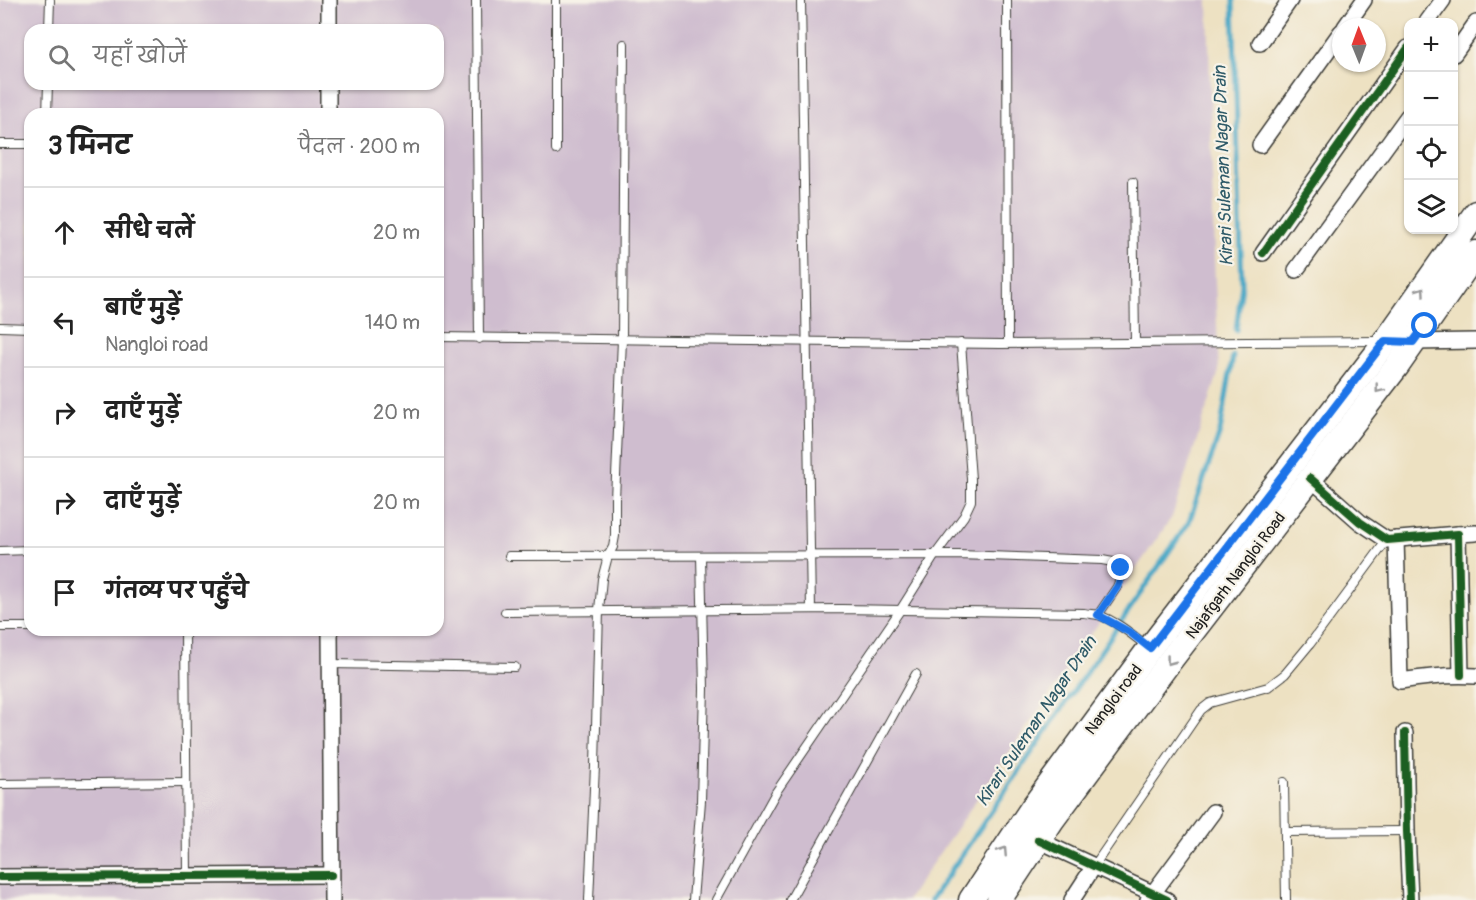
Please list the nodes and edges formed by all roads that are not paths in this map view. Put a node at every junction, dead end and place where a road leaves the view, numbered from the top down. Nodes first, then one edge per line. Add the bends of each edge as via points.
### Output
1 (50, 0) edge
2 (329, 0) edge
3 (476, 0) edge
4 (556, 0) edge
5 (801, 0) edge
6 (1007, 0) edge
7 (1290, 0) edge
8 (1364, 0) edge
9 (1443, 0) edge
10 (1351, 18) edge
11 (1430, 18) edge
12 (1476, 23) edge
13 (49, 24) edge
14 (329, 24) edge
15 (1260, 43) dead end
16 (624, 44) dead end
17 (1332, 45) edge
18 (1458, 48) edge
19 (1404, 54) edge
20 (48, 90) edge
21 (328, 90) edge
22 (47, 108) edge
23 (328, 108) edge
24 (1404, 122) edge
25 (0, 144) edge
26 (24, 144) edge
27 (1260, 145) dead end
28 (555, 150) dead end
29 (1134, 182) dead end
30 (1476, 213) edge
31 (1263, 253) dead end
32 (1476, 253) edge
33 (1296, 270) dead end
34 (0, 327) edge
35 (24, 328) edge
36 (444, 338) edge
37 (479, 339) junction
38 (622, 340) junction
39 (1476, 341) edge
40 (807, 342) junction
41 (1399, 342) junction
42 (961, 343) junction
43 (1135, 343) junction
44 (1008, 344) junction
45 (1310, 478) junction
46 (1476, 533) edge
47 (1458, 534) junction
48 (1392, 540) junction
49 (24, 550) edge
50 (0, 551) edge
51 (935, 555) junction
52 (509, 556) dead end
53 (608, 556) junction
54 (701, 556) junction
55 (811, 556) junction
56 (812, 609) junction
57 (901, 609) junction
58 (599, 610) junction
59 (703, 610) junction
60 (505, 612) dead end
61 (1098, 615) junction
62 (0, 627) edge
63 (24, 627) edge
64 (184, 636) edge
65 (330, 636) edge
66 (1150, 648) junction
67 (330, 663) junction
68 (515, 667) dead end
69 (916, 674) dead end
70 (1468, 675) edge
71 (1406, 733) dead end
72 (186, 782) junction
73 (1284, 782) dead end
74 (0, 784) edge
75 (1213, 812) dead end
76 (1407, 831) junction
77 (1285, 832) junction
78 (1038, 840) junction
79 (1094, 866) junction
80 (332, 875) junction
81 (187, 876) junction
82 (0, 877) edge
83 (1156, 898) edge
84 (332, 900) edge
85 (589, 900) edge
86 (693, 900) edge
87 (716, 900) edge
88 (790, 900) edge
89 (971, 900) edge
90 (999, 900) edge
91 (1072, 900) edge
92 (1286, 900) edge
93 (1410, 900) edge

1 - 13 lane
2 - 14 street
3 - 37 lane
4 - 28 lane
5 - 40 lane
6 - 44 lane
7 - 15 street
8 - 10 street
9 - 11 street
12 - 18 street
16 - 38 lane
17 - 27 street
19 - 31 street
20 - 22 lane
21 - 23 street
24 - 33 street
25 - 26 lane
29 - 43 lane
41 -> 30 main road, Nangloi road
32 - 41 main road, Najafgarh Nangloi Road
34 - 35 lane
36 - 37 lane
37 - 38 lane
38 - 40 lane
38 - 53 lane via 615,536
39 - 41 street
40 - 42 lane
40 - 55 lane
41 - 43 lane
41 -> 45 main road, Najafgarh Nangloi Road via 1397,366
41 - 66 main road, Nangloi road
42 - 44 lane
42 - 51 lane via 970,501 964,516
43 - 44 lane
45 - 48 street via 1360,522
45 -> 78 main road, Najafgarh Nangloi Road
46 - 47 street
47 - 48 street
47 - 70 street
48 - 70 street via 1400,681
48 - 79 lane via 1285,674 1268,687 1210,703 1201,710
49 - 50 lane
51 - 55 lane
51 - 57 lane
51 - 61 lane via 1113,562 1121,568 1121,578
52 - 53 lane
53 - 54 lane
53 - 58 lane
54 - 55 lane
54 - 59 lane
55 - 56 lane
56 - 57 lane
56 - 59 lane
57 - 61 lane
57 - 87 lane via 776,792
58 - 59 lane
58 - 60 lane
58 - 85 lane
59 - 86 lane via 704,689
61 - 66 lane
62 - 63 lane
64 - 72 lane
65 - 67 street
89 -> 66 main road, Nangloi road via 1033,807
67 - 68 lane
67 - 80 street
69 - 88 lane
71 - 76 street
72 - 74 lane
72 - 81 lane
73 - 77 lane
75 - 83 street
76 - 77 lane
76 - 93 street
77 - 92 lane
78 - 79 street
78 - 90 main road, Najafgarh Nangloi Road
79 - 83 street
79 - 91 street
80 - 81 street
80 - 84 street
81 - 82 street

